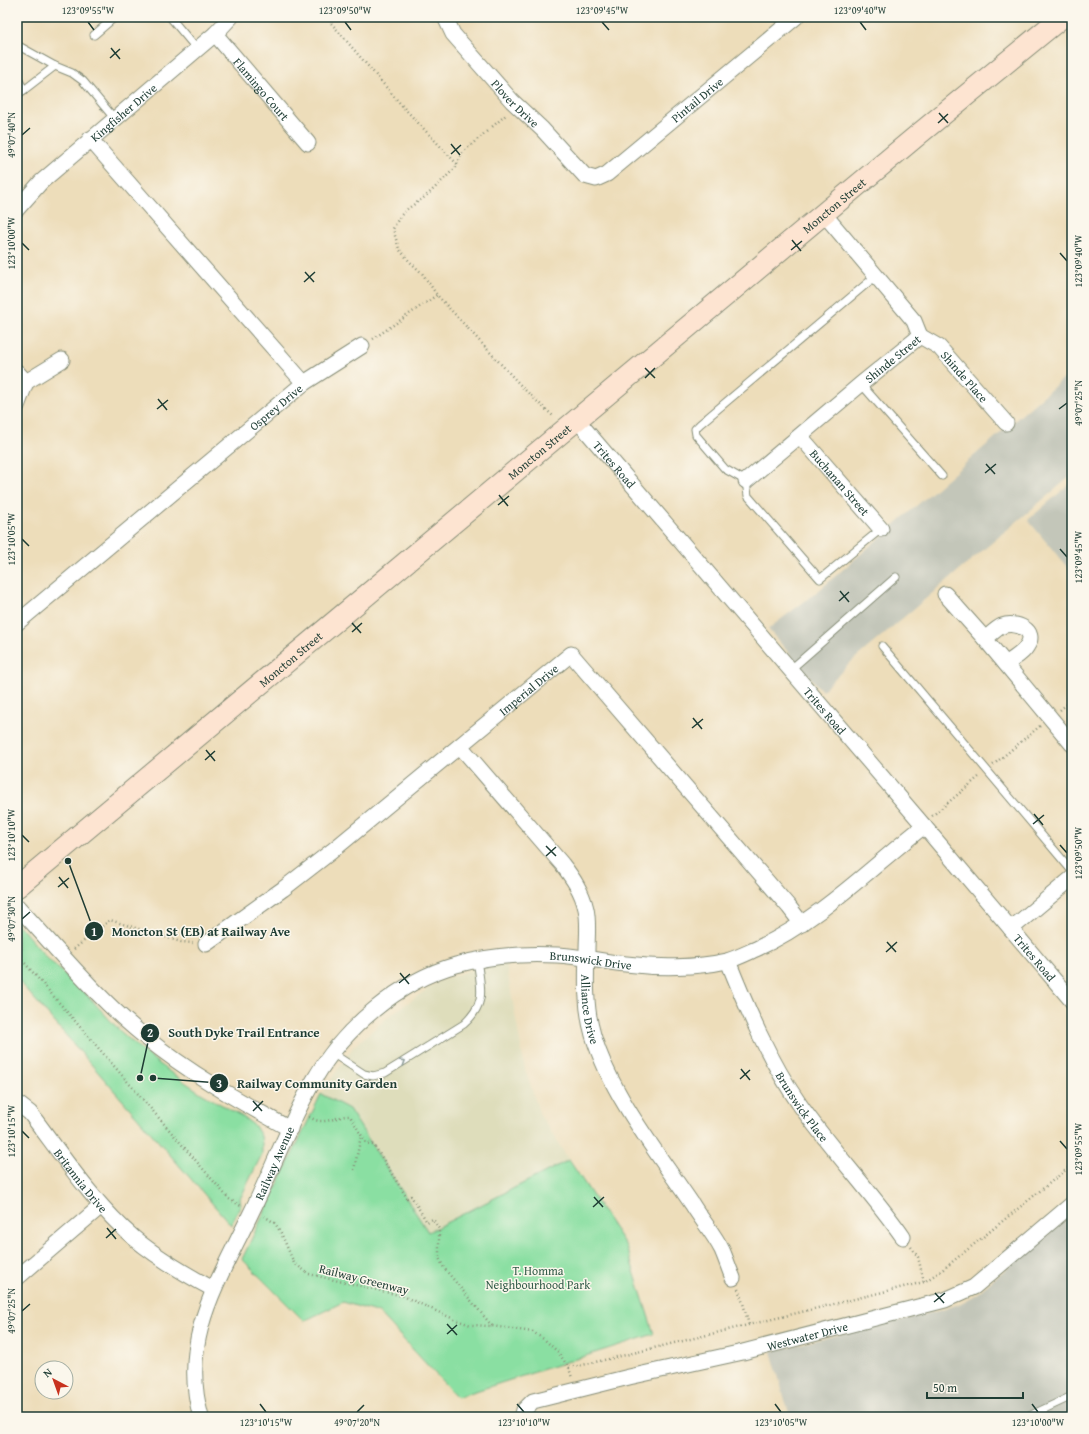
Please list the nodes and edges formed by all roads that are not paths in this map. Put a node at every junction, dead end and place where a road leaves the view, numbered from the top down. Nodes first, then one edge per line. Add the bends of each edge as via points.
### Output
1 (115, 17) edge
2 (170, 17) edge
3 (231, 17) edge
4 (445, 17) edge
5 (796, 17) edge
6 (1062, 17) edge
7 (215, 34) junction
8 (94, 35) dead end
9 (17, 45) edge
10 (196, 48) junction
11 (55, 66) junction
12 (17, 77) edge
13 (24, 90) junction
14 (17, 95) edge
15 (114, 118) junction
16 (90, 139) junction
17 (308, 143) dead end
18 (596, 179) joint
19 (17, 209) edge
20 (824, 214) junction
21 (877, 275) junction
22 (920, 336) junction
23 (362, 346) road end
24 (62, 360) dead end
25 (21, 377) edge
26 (304, 383) junction
27 (861, 384) junction
28 (17, 406) edge
29 (577, 420) junction
30 (1006, 423) dead end
31 (800, 436) junction
32 (942, 476) dead end
33 (746, 481) junction
34 (881, 529) joint
35 (896, 577) dead end
36 (945, 594) dead end
37 (17, 623) edge
38 (985, 639) junction
39 (882, 646) dead end
40 (1006, 664) junction
41 (790, 670) junction
42 (1072, 744) edge
43 (460, 746) junction
44 (923, 825) junction
45 (1072, 871) edge
46 (1072, 878) edge
47 (17, 887) edge
48 (17, 906) edge
49 (802, 924) junction
50 (1011, 929) junction
51 (206, 944) road end
52 (586, 958) junction
53 (477, 960) junction
54 (728, 961) junction
55 (1072, 1001) edge
56 (332, 1053) junction
57 (17, 1103) edge
58 (290, 1129) junction
59 (1072, 1204) edge
60 (101, 1206) junction
61 (903, 1237) road end
62 (17, 1278) edge
63 (733, 1278) road end
64 (214, 1288) junction
65 (1072, 1396) edge
66 (201, 1417) edge
67 (522, 1417) edge
68 (1027, 1417) edge

1 - 8 lane
2 - 10 lane
3 - 7 street, Kingfisher Drive
4 - 18 street, Plover Drive via 453,34 512,102 542,129 585,176
5 - 18 street, Pintail Drive via 607,174
6 - 20 street, Moncton Street
7 - 10 street, Kingfisher Drive
7 - 17 street, Flamingo Court
9 - 11 lane
10 - 15 street, Kingfisher Drive
11 - 13 lane
11 - 15 lane via 83,81
12 - 13 lane
13 - 14 lane
15 - 16 street, Kingfisher Drive
16 - 19 street, Kingfisher Drive via 41,182
16 - 26 street, Osprey Drive
20 - 21 street, Shinde Street
20 - 29 street, Moncton Street
21 - 22 street, Shinde Street via 914,320
21 - 33 lane via 696,429 696,436 725,469
22 - 27 street, Shinde Street
22 - 30 street, Shinde Place via 939,347
23 - 26 street
24 - 25 street
25 - 28 street
26 - 37 street, Osprey Drive
27 - 31 street, Shinde Street
27 - 32 lane
29 - 41 street, Trites Road
29 - 47 street, Moncton Street
31 - 33 street, Shinde Street
31 - 34 street, Buchanan Street
33 - 34 lane via 748,496 820,579
35 - 41 lane
36 - 38 street
38 - 40 street
38 - 40 street via 1002,626 1019,625 1029,633 1028,645 1022,653
39 - 45 lane
40 - 42 street
41 - 44 street, Trites Road
43 - 49 street, Imperial Drive via 571,654
43 - 51 street, Imperial Drive via 332,851
43 - 52 street, Alliance Drive via 574,881 586,909
44 - 49 street, Brunswick Drive
44 - 50 street, Trites Road
46 - 50 street
48 - 58 street, Railway Avenue via 119,1014 144,1036 217,1088
49 - 54 street, Brunswick Drive
50 - 55 street, Trites Road
52 - 53 street, Brunswick Drive via 534,954
52 - 54 street, Brunswick Drive via 653,967
52 - 63 street, Alliance Drive via 587,1006 592,1034 601,1059 632,1116 721,1249
53 - 56 street, Brunswick Drive via 434,974 392,997 356,1027
56 -> 53 lane via 364,1074 373,1076 385,1073 458,1028 472,1017 478,1008 481,996
54 - 61 street, Brunswick Place via 748,1011 786,1085
56 - 58 street, Brunswick Drive via 313,1081
57 - 60 street, Britannia Drive via 30,1113
58 - 64 street, Railway Avenue
59 - 67 street, Westwater Drive via 974,1286 945,1300 743,1352 533,1400 524,1410
60 - 62 street
60 - 64 street, Britannia Drive via 148,1249 166,1262
64 - 66 street, Railway Avenue via 196,1346 194,1373
65 - 68 lane

